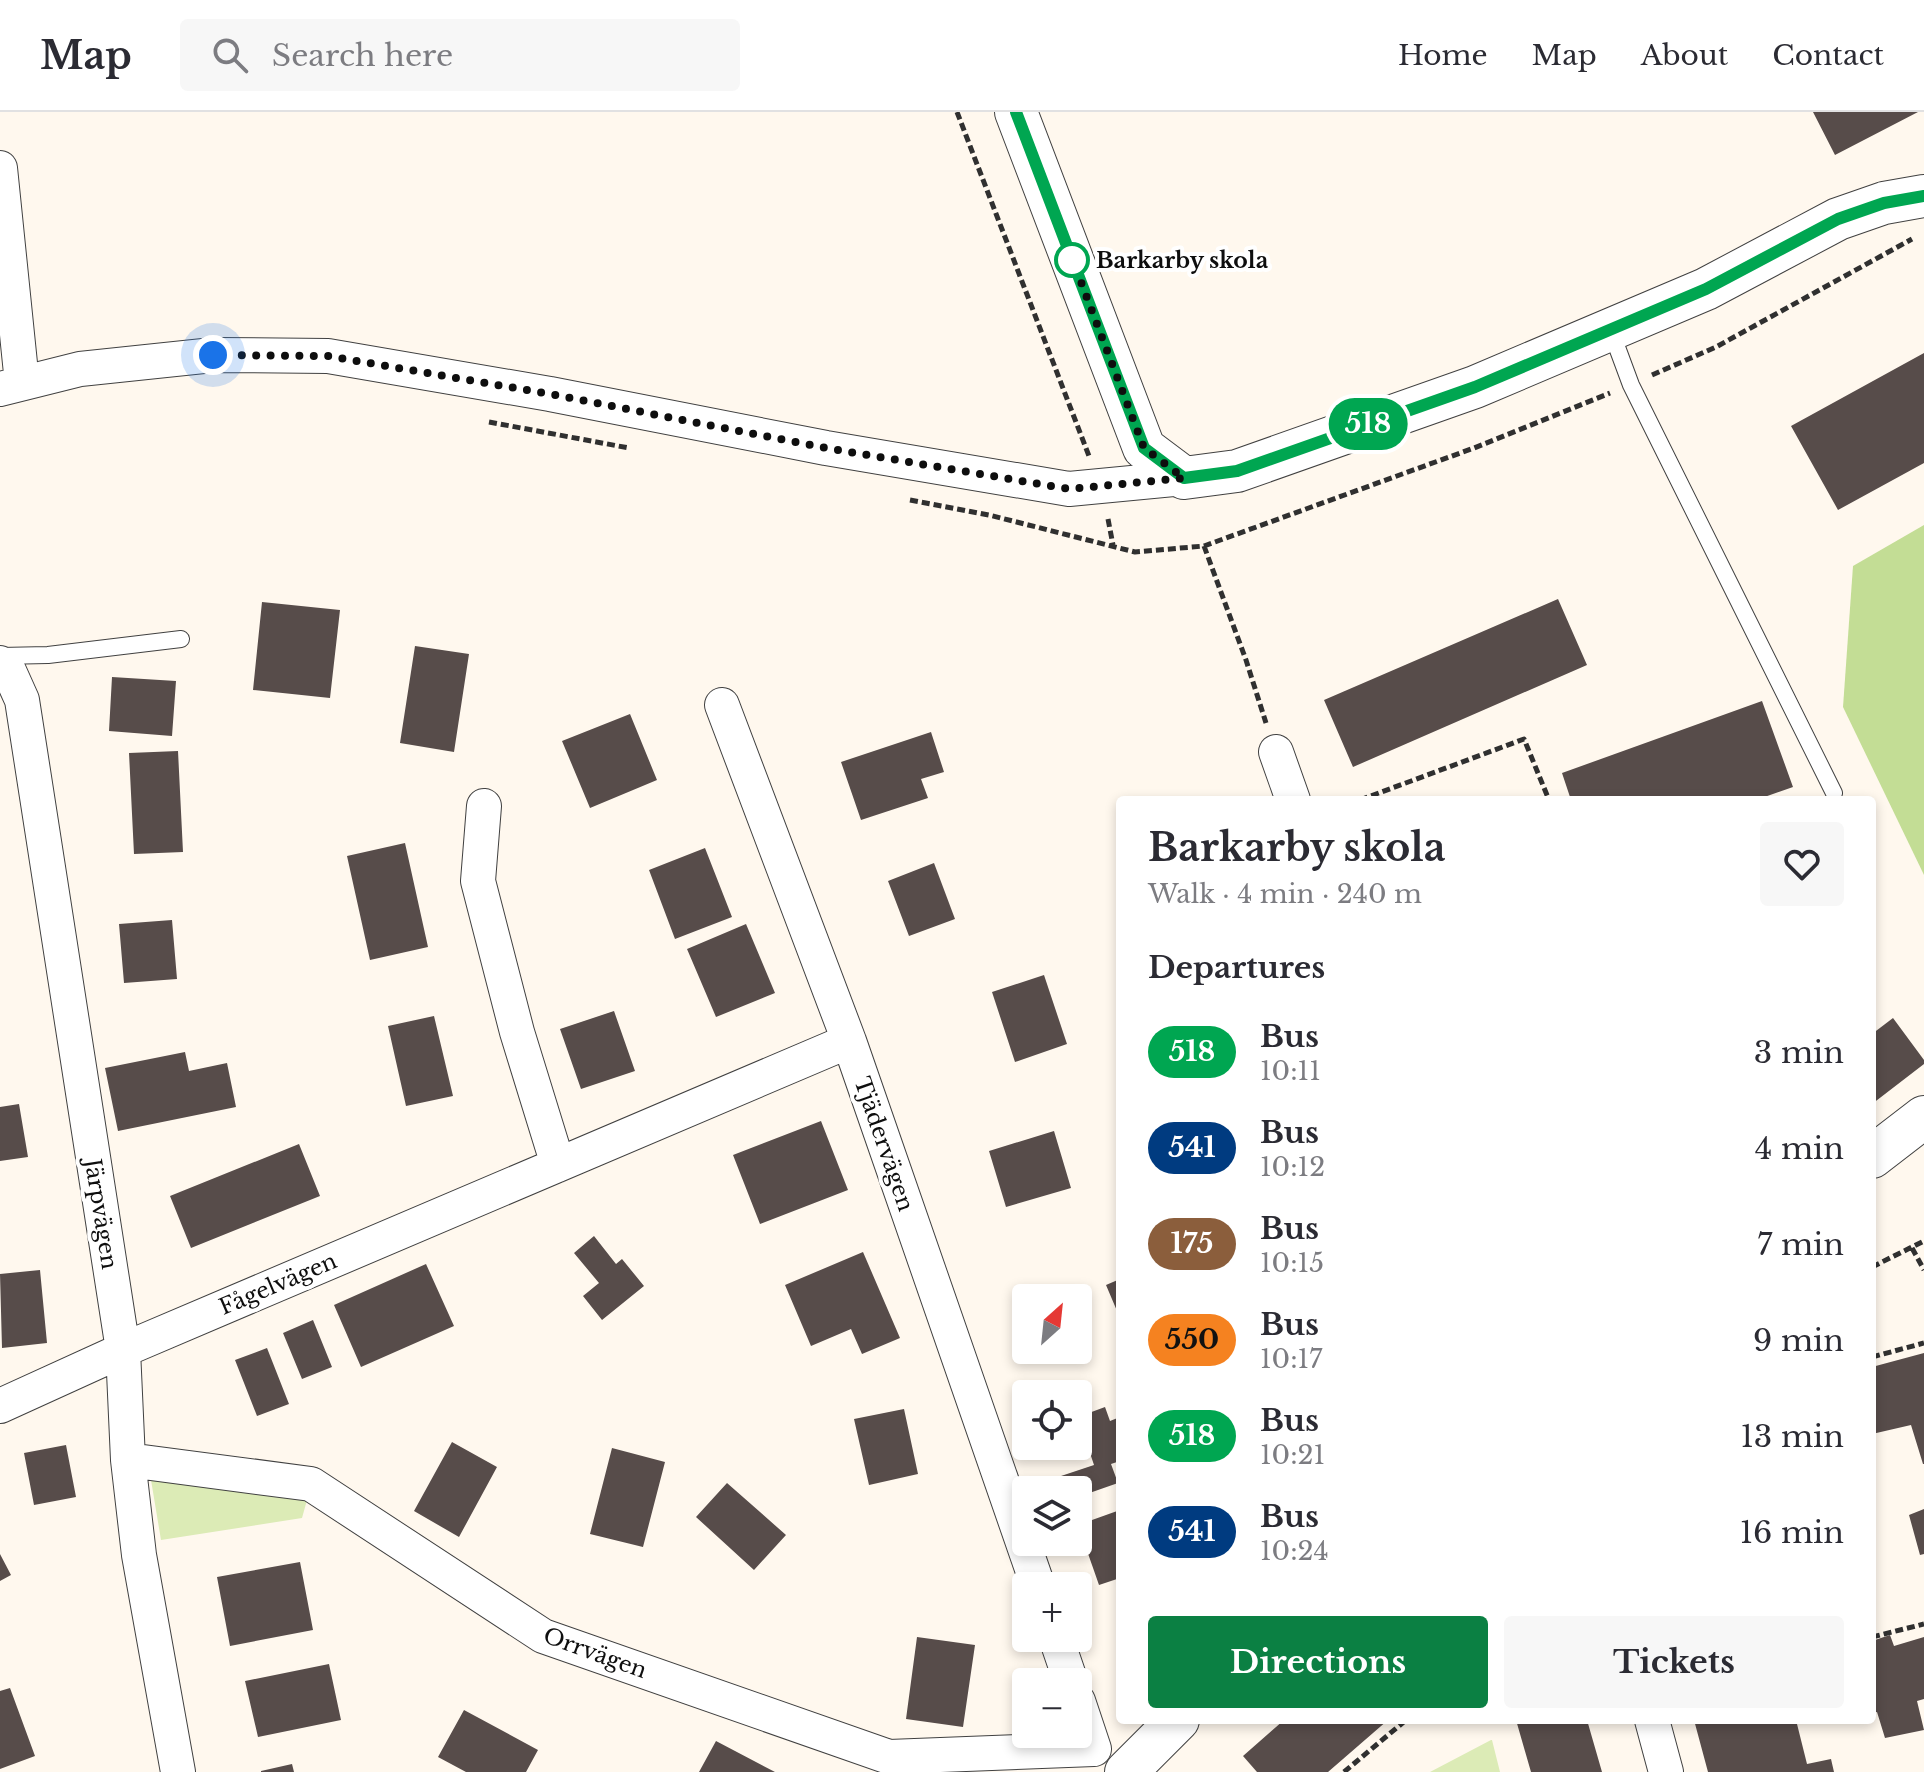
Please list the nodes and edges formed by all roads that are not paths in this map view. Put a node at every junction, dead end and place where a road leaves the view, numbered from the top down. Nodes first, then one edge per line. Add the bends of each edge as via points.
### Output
1 (1016, 112) edge
2 (0, 168) edge
3 (1922, 215) edge
4 (1611, 329) junction
5 (11, 386) edge
6 (1184, 478) junction
7 (181, 639) dead end
8 (0, 656) edge
9 (0, 663) edge
10 (722, 705) dead end
11 (1276, 752) road end
12 (1834, 793) dead end
13 (1292, 796) edge
14 (484, 806) dead end
15 (849, 1041) junction
16 (1924, 1117) edge
17 (1876, 1154) edge
18 (558, 1165) junction
19 (123, 1350) junction
20 (0, 1406) edge
21 (128, 1460) junction
22 (1033, 1572) edge
23 (1092, 1724) edge
24 (1172, 1724) edge
25 (1653, 1724) edge
26 (1116, 1763) edge
27 (178, 1772) edge
28 (1666, 1772) edge

1 - 6 street via 1144,448
2 - 5 street
3 - 4 street via 1884,203 1838,219 1706,289
4 - 6 street via 1475,387 1237,471
4 - 12 lane via 1631,385
5 - 6 street via 80,369 213,355 328,356 1069,489
7 - 8 lane
9 - 19 street, Järpvägen via 22,700
10 - 15 street, Tjädervägen
11 - 13 street
14 - 18 street via 478,881
15 - 18 street, Fågelvägen
15 - 22 street, Tjädervägen
16 - 17 street
18 - 19 street, Fågelvägen
19 - 20 street, Fågelvägen
19 - 21 street, Järpvägen
21 - 26 street, Orrvägen via 311,1484 543,1636 889,1757
21 - 27 street, Järpvägen via 139,1555
23 - 26 street
24 - 26 street
25 - 28 street

